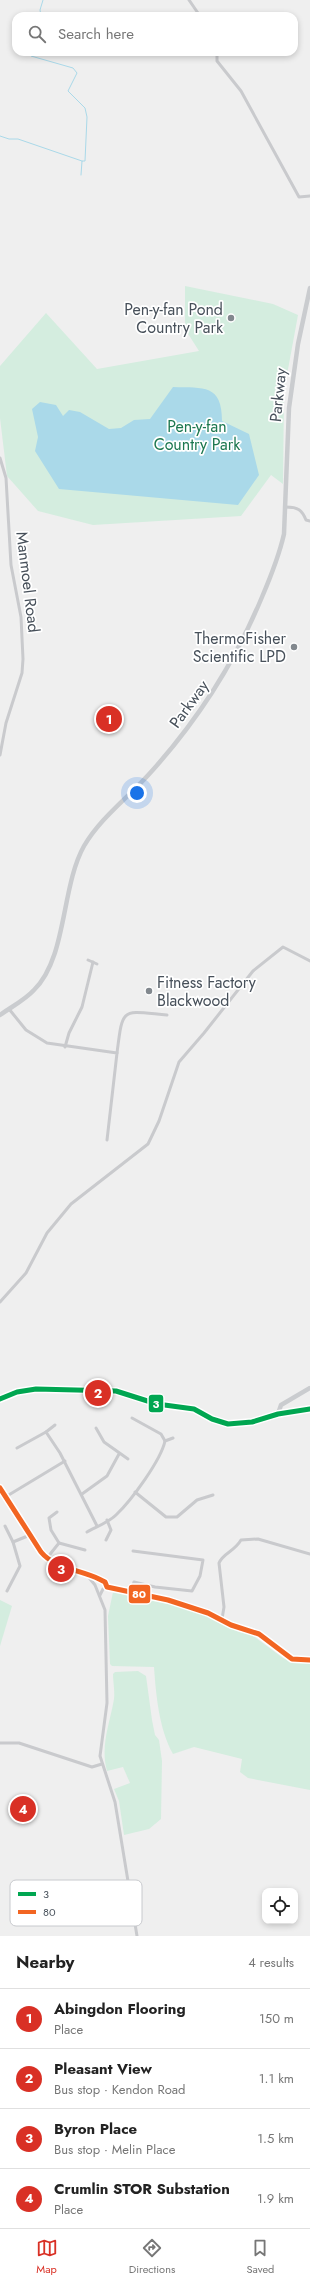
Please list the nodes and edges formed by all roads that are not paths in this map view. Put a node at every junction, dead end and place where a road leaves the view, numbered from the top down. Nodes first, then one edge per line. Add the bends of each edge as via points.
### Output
1 (189, 0) edge
2 (197, 12) edge
3 (217, 56) edge
4 (310, 196) edge
5 (310, 288) edge
6 (0, 458) edge
7 (286, 507) junction
8 (310, 521) edge
9 (0, 755) edge
10 (88, 960) dead end
11 (310, 961) edge
12 (93, 962) junction
13 (97, 964) dead end
14 (9, 1009) junction
15 (0, 1015) edge
16 (167, 1015) dead end
17 (65, 1047) junction
18 (117, 1053) junction
19 (107, 1140) dead end
20 (0, 1302) edge
21 (310, 1388) edge
22 (0, 1399) edge
23 (310, 1409) edge
24 (278, 1414) junction
25 (132, 1418) dead end
26 (55, 1425) dead end
27 (96, 1428) dead end
28 (46, 1432) junction
29 (173, 1438) dead end
30 (165, 1441) junction
31 (17, 1448) dead end
32 (119, 1454) junction
33 (128, 1460) dead end
34 (65, 1461) junction
35 (0, 1488) edge
36 (135, 1492) junction
37 (82, 1494) junction
38 (213, 1495) dead end
39 (7, 1496) junction
40 (58, 1512) dead end
41 (107, 1520) junction
42 (5, 1526) dead end
43 (98, 1526) junction
44 (87, 1532) dead end
45 (30, 1535) junction
46 (106, 1540) dead end
47 (13, 1542) junction
48 (59, 1543) junction
49 (85, 1550) dead end
50 (133, 1551) dead end
51 (310, 1554) edge
52 (46, 1558) junction
53 (86, 1574) junction
54 (107, 1587) junction
55 (7, 1591) dead end
56 (131, 1593) junction
57 (100, 1595) junction
58 (222, 1619) junction
59 (310, 1660) edge
60 (0, 1743) edge
61 (102, 1764) junction
62 (128, 1880) edge
63 (135, 1926) edge
64 (137, 1936) edge

1 - 2 street
3 - 4 street via 217,61 241,91 298,197
5 - 7 street, Parkway via 298,344 289,408
6 - 9 street, Manmoel Road via 6,478 11,564 21,617 23,659 22,673 8,716
7 - 8 street via 297,508 302,511 306,520
7 - 14 street, Parkway via 281,551 249,628 224,676 189,728 151,772 95,828 74,866 57,945 44,977 34,990
10 - 12 street
11 - 20 street via 284,947 253,971 179,1062 159,1121 148,1144 71,1204 47,1234 26,1273
12 - 13 street
12 - 17 street via 82,1007
14 - 15 street, Parkway
14 - 17 street via 32,1034 47,1043
16 - 18 street via 135,1012 126,1015 121,1021
17 - 18 street
18 - 19 street
21 - 24 street via 281,1405
22 - 24 street via 17,1392 36,1389 102,1390 116,1391 157,1404 194,1409 228,1424 252,1422
23 - 24 street
25 - 30 street via 161,1434
26 - 28 street
27 - 32 street via 104,1442
28 - 31 street
28 - 34 street
29 - 30 street
30 - 36 street via 163,1451
32 - 33 street
32 - 37 street via 107,1476
34 - 37 street
34 - 39 street
35 - 39 street
36 - 38 street via 166,1517 177,1517 197,1500
36 - 41 street via 116,1516
37 - 43 street
39 - 45 street
40 - 48 street via 49,1518 51,1530
41 - 43 street
41 - 46 street via 111,1530
42 - 47 street
43 - 44 street
45 - 47 street
45 - 52 street
47 - 55 street via 20,1566
48 - 49 street
48 - 52 street
50 - 56 street via 203,1560 200,1576 192,1591 134,1582
51 - 58 street via 258,1539 241,1540 235,1550 222,1557 219,1563 224,1607
52 - 53 street
53 - 54 street via 105,1582
53 - 57 street
54 - 56 street
54 - 57 street
56 - 58 street via 184,1605
57 - 61 street via 104,1610 107,1669 100,1756
58 - 59 street via 241,1629 259,1634 292,1659
60 - 61 street via 19,1743 92,1767
61 - 62 street via 115,1802
63 - 64 street

